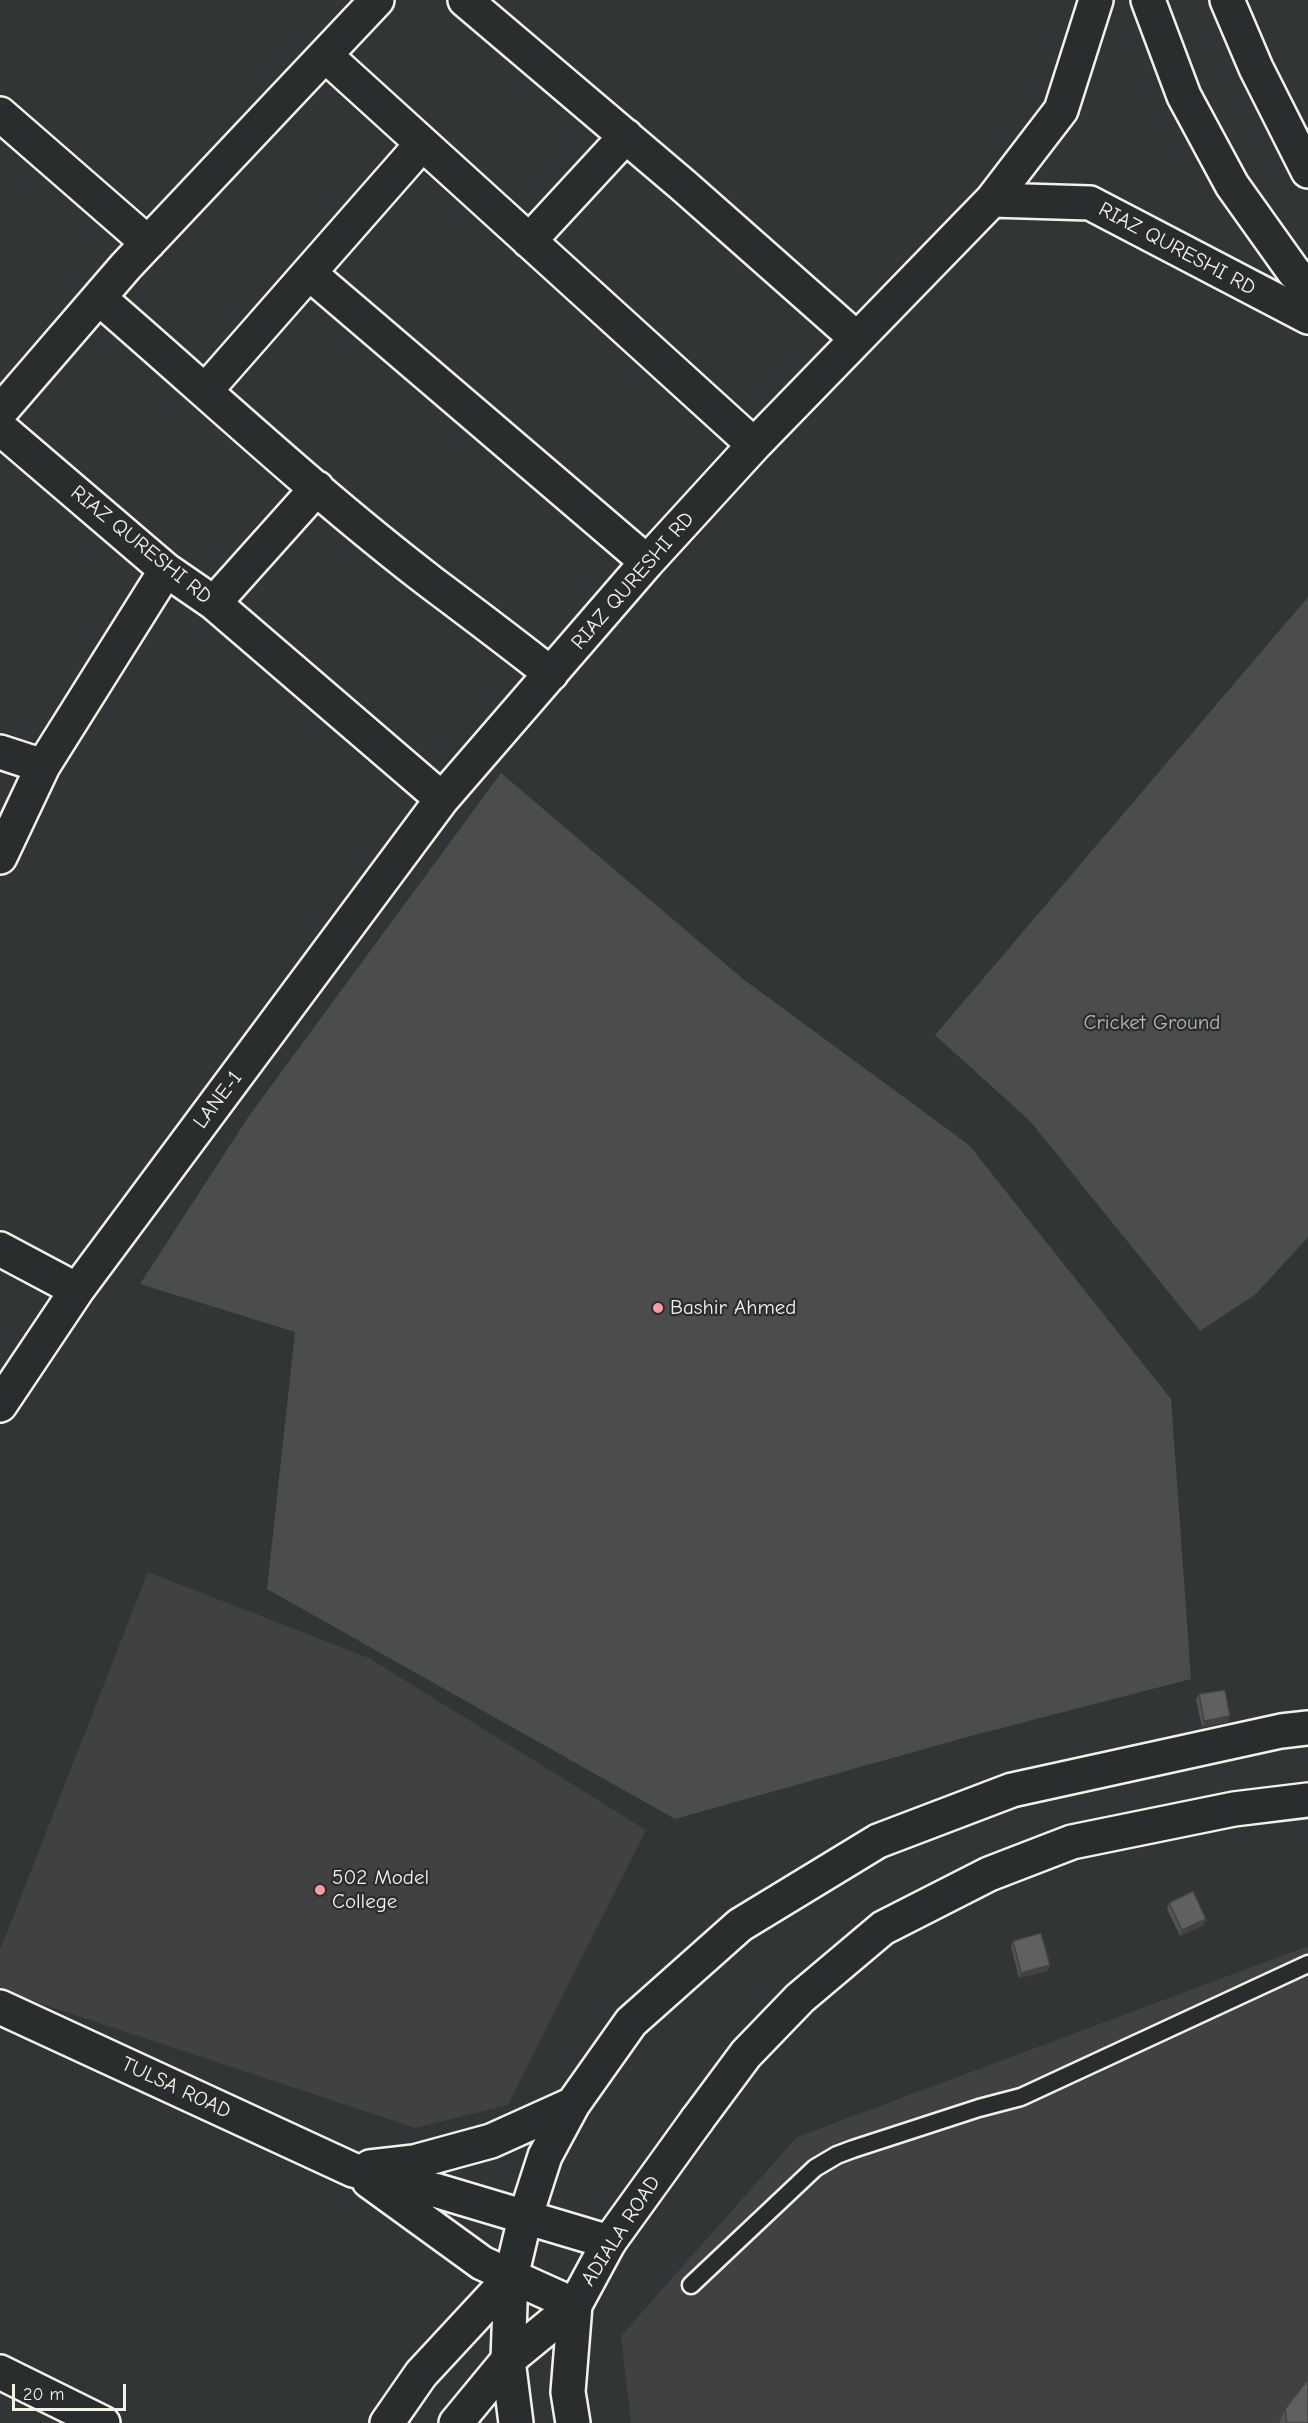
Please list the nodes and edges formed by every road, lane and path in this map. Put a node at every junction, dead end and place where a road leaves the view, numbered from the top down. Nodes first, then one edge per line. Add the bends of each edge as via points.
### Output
1 (377, 0) edge
2 (465, 0) edge
3 (1096, 0) edge
4 (1148, 0) edge
5 (1227, 0) edge
6 (325, 55) junction
7 (0, 114) edge
8 (626, 136) junction
9 (422, 144) junction
10 (1308, 171) edge
11 (992, 200) junction
12 (529, 241) junction
13 (148, 243) junction
14 (309, 273) junction
15 (1308, 286) edge
16 (99, 298) junction
17 (1308, 318) edge
18 (857, 339) junction
19 (206, 390) junction
20 (0, 412) edge
21 (0, 428) edge
22 (754, 445) junction
23 (317, 488) junction
24 (647, 562) junction
25 (166, 570) junction
26 (214, 603) junction
27 (551, 674) junction
28 (0, 752) edge
29 (44, 766) junction
30 (442, 799) junction
31 (0, 856) edge
32 (0, 1248) edge
33 (77, 1290) junction
34 (0, 1405) edge
35 (1308, 1728) edge
36 (1308, 1800) edge
37 (1308, 1964) edge
38 (0, 2007) edge
39 (573, 2104) junction
40 (353, 2169) junction
41 (525, 2218) junction
42 (609, 2242) junction
43 (511, 2277) junction
44 (691, 2285) dead end
45 (575, 2305) junction
46 (508, 2360) junction
47 (0, 2372) edge
48 (103, 2423) edge
49 (387, 2423) edge
50 (456, 2423) edge
51 (516, 2423) edge
52 (573, 2423) edge

1 - 6 street
2 - 8 street
3 - 11 street via 1061,110
4 - 15 street via 1184,96 1232,185
5 - 10 street
6 - 9 street
6 - 13 street
7 - 13 street
8 - 12 street
8 - 18 street
9 - 12 street
9 - 14 street
11 - 17 street, RIAZ QURESHI RD via 1090,203
11 - 18 street, RIAZ QURESHI RD
12 - 22 street
13 - 16 street
14 - 19 street
14 - 24 street
16 - 19 street
16 - 20 street
18 - 22 street, RIAZ QURESHI RD
19 - 23 street
21 - 25 street, RIAZ QURESHI RD
22 - 24 street, RIAZ QURESHI RD
23 - 26 street
23 - 27 street
24 - 27 street, RIAZ QURESHI RD
25 - 26 street, RIAZ QURESHI RD
25 - 29 street
26 - 30 street, RIAZ QURESHI RD
27 - 30 street, RIAZ QURESHI RD
28 - 29 street
29 - 31 street
30 - 33 street, LANE-1
32 - 33 street
33 - 34 street, LANE-1
35 - 39 street via 1012,1790 878,1842 740,1925 631,2022
36 - 42 street, ADIALA ROAD via 1234,1809 1072,1842 989,1874 883,1928 800,1998 746,2054
37 - 44 lane via 1021,2097 837,2155 815,2168
38 - 40 street, TULSA ROAD
39 - 40 street via 491,2141 414,2162
39 - 41 street via 545,2156
40 - 41 street, TULSA ROAD
40 - 43 street, TULSA ROAD via 482,2263
41 - 42 street, TULSA ROAD
41 - 43 street
42 - 45 street, ADIALA ROAD
43 - 45 street, TULSA ROAD
43 - 46 street
43 - 49 street via 422,2374
45 - 46 street
45 - 52 street, ADIALA ROAD via 568,2392
46 - 50 street
46 - 51 street
47 - 48 street

